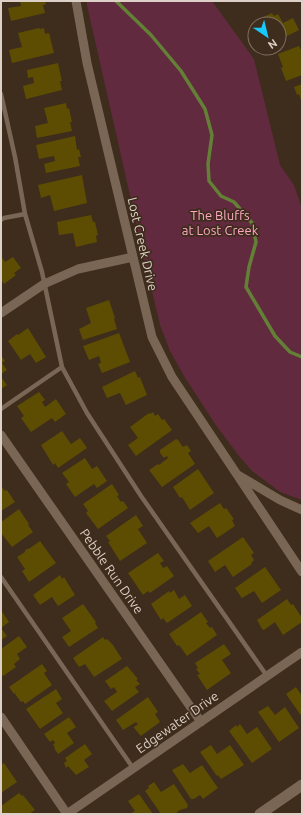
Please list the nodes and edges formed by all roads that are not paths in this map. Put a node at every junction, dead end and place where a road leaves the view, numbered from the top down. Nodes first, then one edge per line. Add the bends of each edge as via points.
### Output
1 (76, 1) edge
2 (1, 94) edge
3 (25, 214) junction
4 (1, 220) edge
5 (133, 257) junction
6 (44, 284) junction
7 (1, 313) edge
8 (62, 367) junction
9 (1, 409) edge
10 (1, 434) edge
11 (235, 473) junction
12 (302, 510) edge
13 (302, 572) edge
14 (1, 577) edge
15 (302, 652) edge
16 (267, 676) junction
17 (1, 717) edge
18 (201, 722) junction
19 (134, 768) junction
20 (302, 785) edge
21 (67, 814) edge
22 (260, 814) edge

1 - 5 street, Lost Creek Drive via 87,63
2 - 3 lane
3 - 4 lane
3 - 6 lane
5 - 6 street via 78,269
5 - 11 street, Lost Creek Drive via 152,337 172,377
6 - 7 street
6 - 8 lane
8 - 9 lane
8 - 16 lane via 86,414
10 - 18 street, Pebble Run Drive
11 - 12 street, Lost Creek Drive
11 - 13 street, Lost Creek Drive
14 - 19 lane
15 - 16 street, Edgewater Drive
16 - 18 street, Edgewater Drive
17 - 21 street
18 - 19 street, Edgewater Drive
19 - 21 street, Edgewater Drive
20 - 22 main road

